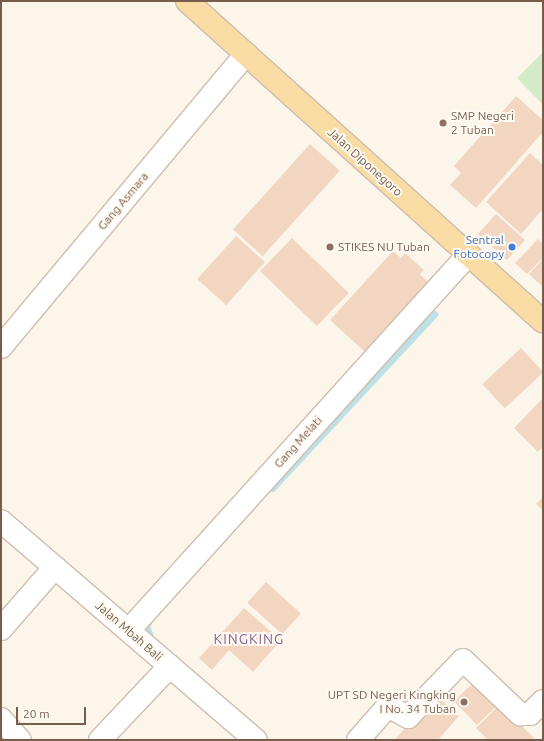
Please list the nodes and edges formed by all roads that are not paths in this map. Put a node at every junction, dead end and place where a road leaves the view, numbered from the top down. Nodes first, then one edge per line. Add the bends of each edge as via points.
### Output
1 (187, 1) edge
2 (246, 54) junction
3 (468, 255) junction
4 (543, 322) edge
5 (1, 347) edge
6 (1, 521) edge
7 (55, 568) junction
8 (1, 629) edge
9 (129, 630) junction
10 (170, 666) junction
11 (543, 701) edge
12 (1, 719) edge
13 (247, 737) edge
14 (20, 740) edge
15 (100, 740) edge
16 (358, 740) edge

1 - 2 main road, Jalan Diponegoro
2 - 3 main road, Jalan Diponegoro
2 - 5 street, Gang Asmara
3 - 4 main road, Jalan Diponegoro
3 - 9 street, Gang Melati
6 - 7 street, Jalan Mbah Bali
7 - 8 street
7 - 9 street, Jalan Mbah Bali
9 - 10 street, Jalan Mbah Bali
10 - 13 street, Jalan Mbah Bali
10 - 15 street
11 - 16 street via 530,714 520,714 470,663 461,661 408,717 391,706 386,707
12 - 14 street

